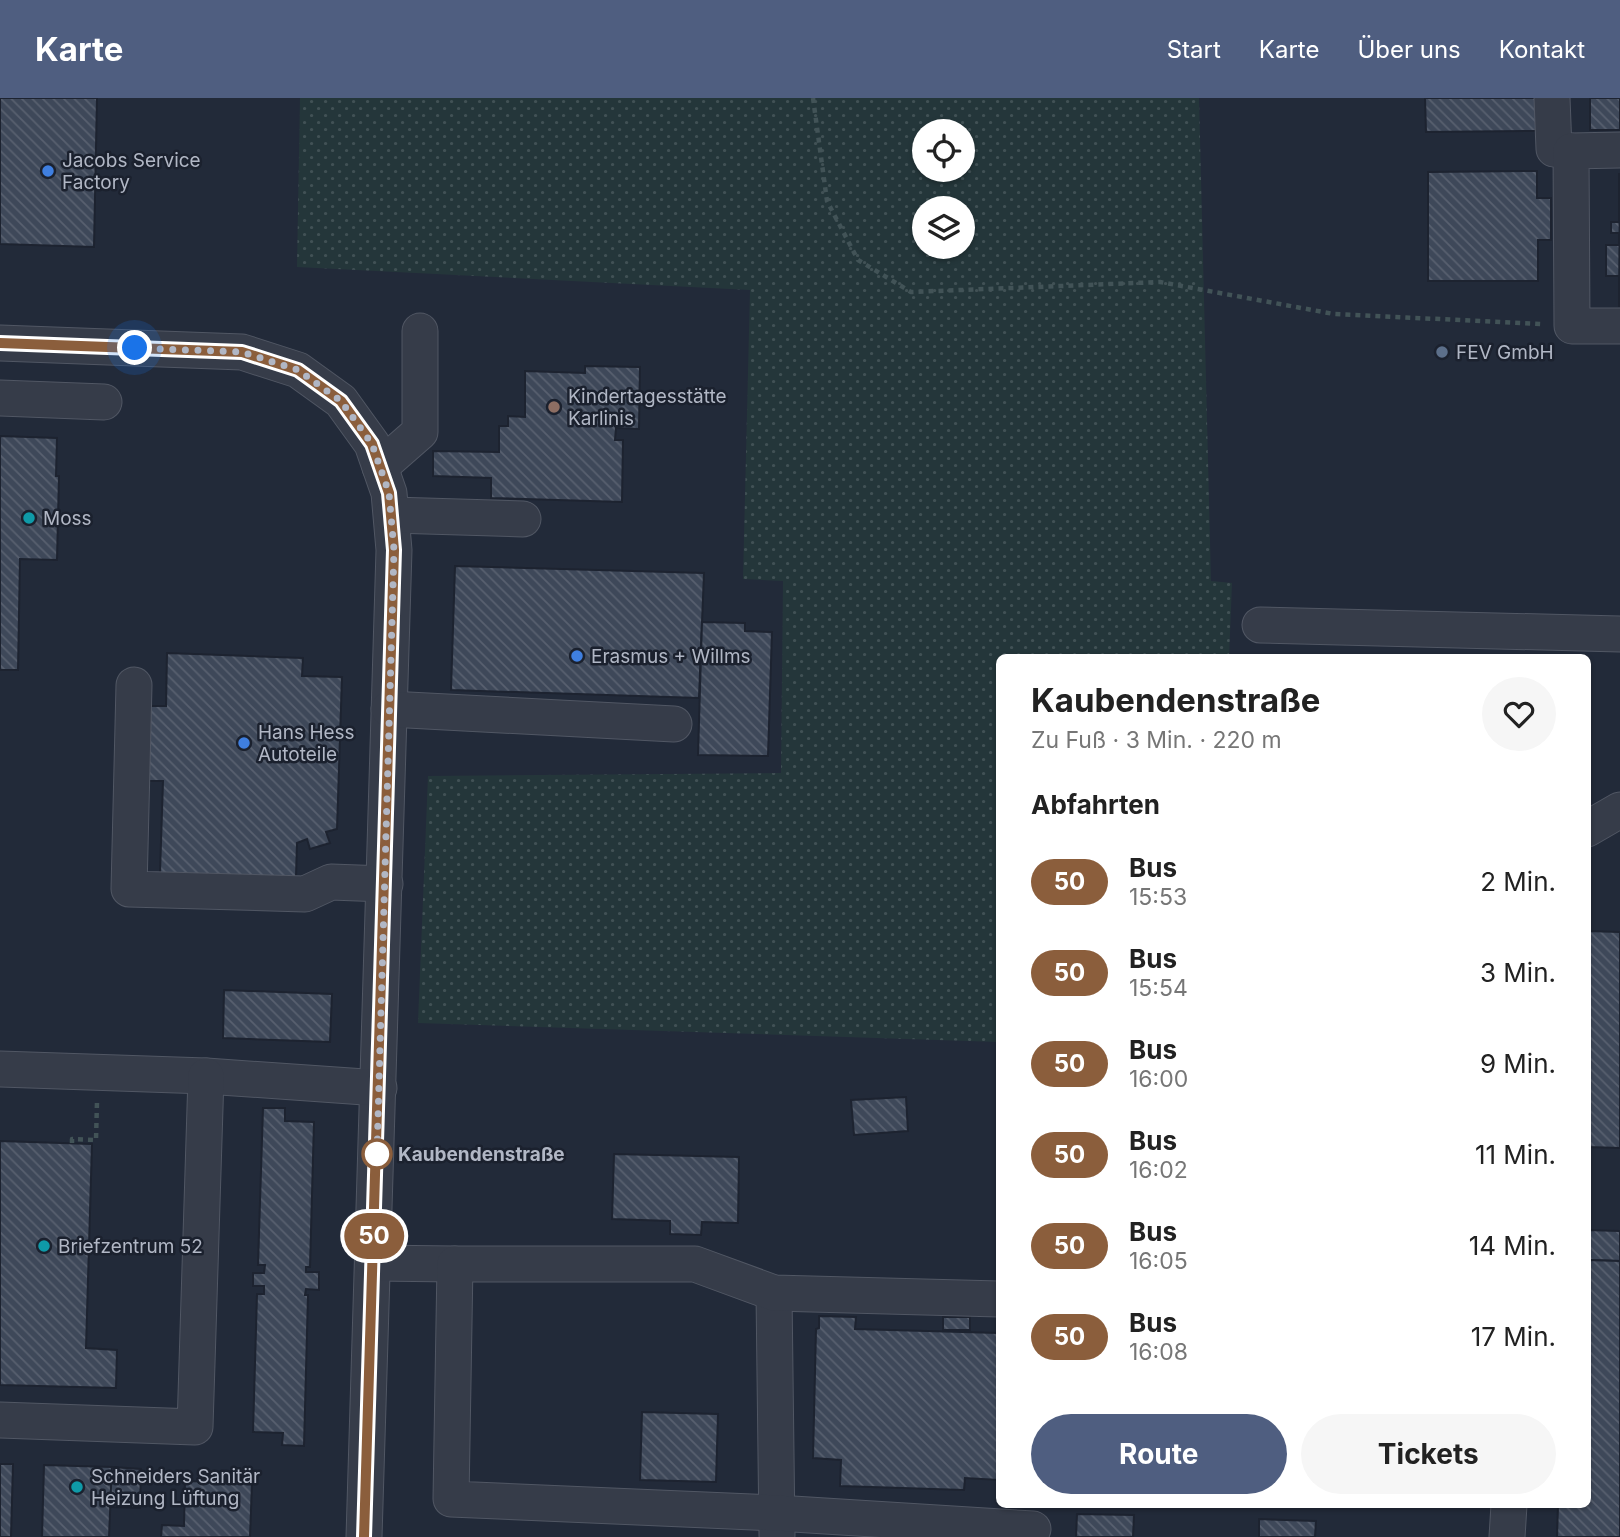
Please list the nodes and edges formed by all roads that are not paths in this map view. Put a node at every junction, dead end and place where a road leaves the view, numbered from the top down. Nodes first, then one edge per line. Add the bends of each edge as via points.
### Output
1 (1552, 98) edge
2 (1620, 150) edge
3 (1571, 151) junction
4 (1620, 326) edge
5 (420, 331) dead end
6 (0, 343) edge
7 (0, 398) edge
8 (104, 402) dead end
9 (380, 467) junction
10 (391, 515) junction
11 (523, 519) dead end
12 (1260, 625) dead end
13 (1620, 634) edge
14 (134, 685) dead end
15 (389, 709) junction
16 (674, 723) dead end
17 (1620, 810) edge
18 (1591, 827) edge
19 (384, 884) junction
20 (0, 1069) edge
21 (206, 1076) junction
22 (379, 1088) junction
23 (373, 1263) junction
24 (455, 1264) junction
25 (774, 1293) junction
26 (996, 1299) edge
27 (0, 1420) edge
28 (1508, 1508) edge
29 (1033, 1524) edge
30 (777, 1525) edge
31 (364, 1537) edge
32 (1507, 1537) edge

1 - 3 street via 1554,149
2 - 3 street
3 - 4 street via 1572,326
5 - 9 street via 420,432
6 - 9 street via 242,352 298,370 341,401 372,444
7 - 8 street
9 - 10 street
10 - 11 street
10 - 15 street
12 - 13 street
14 - 19 street via 129,889 305,894 331,882
15 - 16 street
15 - 19 street
17 - 18 street
19 - 22 street
20 - 21 street
21 - 22 street
21 - 27 street via 195,1427
22 - 23 street
23 - 24 street
23 - 31 street
24 - 25 street via 695,1264
24 - 30 street via 451,1499
25 - 26 street
25 - 30 street
28 - 32 street
29 - 30 street

